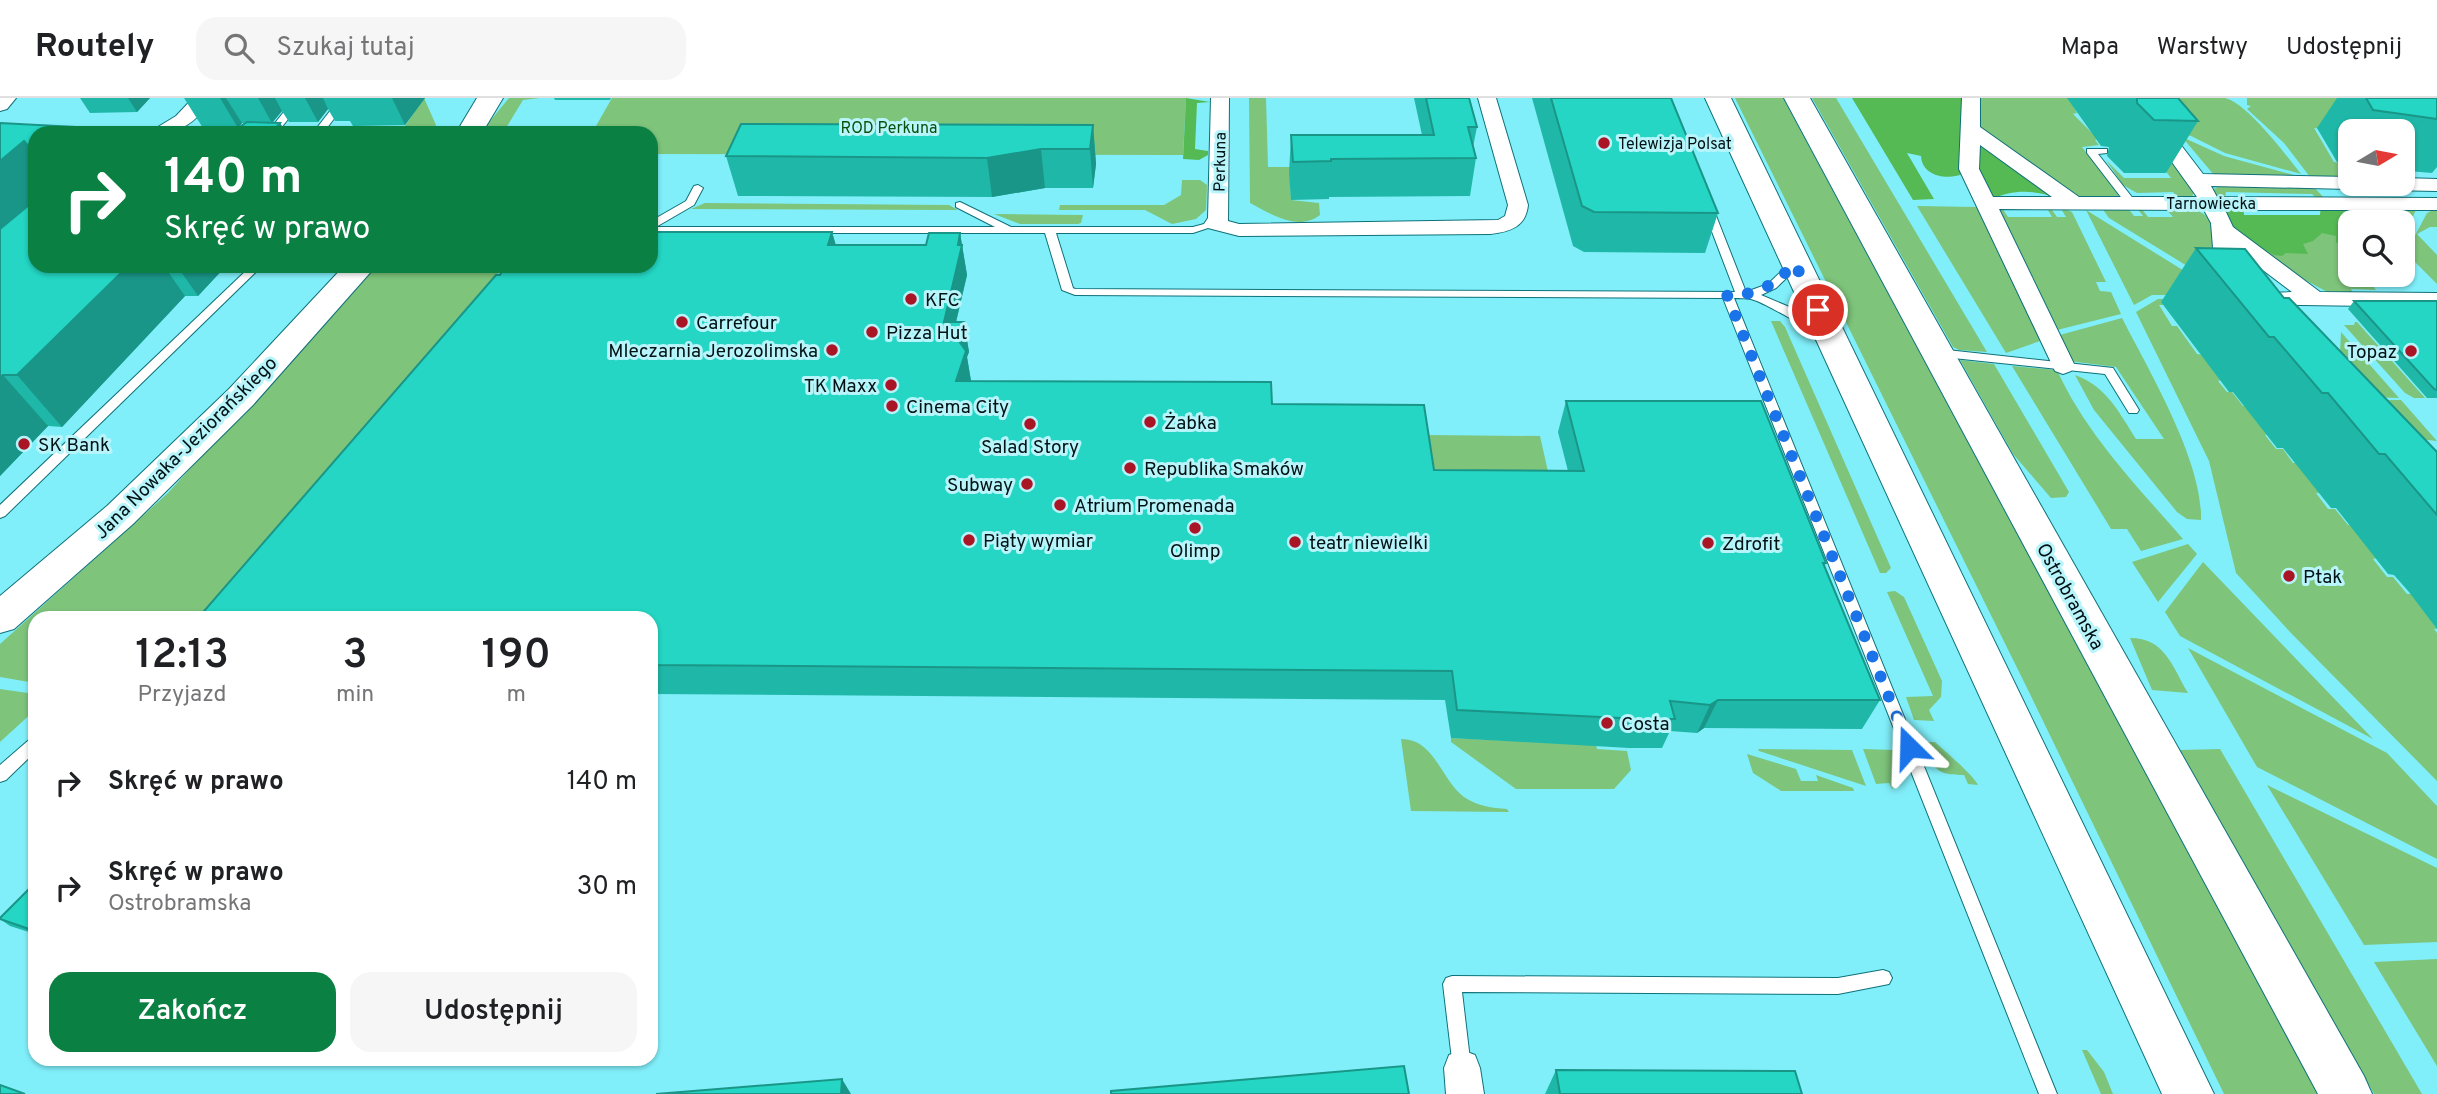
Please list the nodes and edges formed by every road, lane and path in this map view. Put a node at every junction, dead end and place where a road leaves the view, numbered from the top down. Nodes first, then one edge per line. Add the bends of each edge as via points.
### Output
1 (7, 98) edge
2 (204, 98) edge
3 (300, 98) edge
4 (345, 98) edge
5 (490, 98) edge
6 (1220, 98) edge
7 (1487, 98) edge
8 (1718, 98) edge
9 (1797, 98) edge
10 (1971, 98) edge
11 (2135, 98) edge
12 (0, 105) edge
13 (171, 126) edge
14 (278, 126) edge
15 (323, 126) edge
16 (473, 126) edge
17 (1971, 130) junction
18 (2103, 151) dead end
19 (2197, 180) junction
20 (2338, 183) edge
21 (2415, 184) edge
22 (2437, 184) edge
23 (698, 188) dead end
24 (1702, 195) edge
25 (2074, 202) junction
26 (2132, 202) junction
27 (1986, 203) junction
28 (2210, 203) junction
29 (2429, 204) edge
30 (960, 205) dead end
31 (658, 224) edge
32 (1215, 224) junction
33 (658, 228) edge
34 (2224, 230) junction
35 (1011, 231) junction
36 (1050, 231) junction
37 (1795, 264) junction
38 (250, 273) edge
39 (355, 273) edge
40 (1740, 295) junction
41 (2232, 299) junction
42 (2316, 300) junction
43 (2437, 300) edge
44 (2250, 320) edge
45 (1829, 333) junction
46 (1937, 353) junction
47 (2063, 366) junction
48 (2133, 410) dead end
49 (0, 513) edge
50 (0, 618) edge
51 (28, 749) edge
52 (0, 775) edge
53 (1883, 978) dead end
54 (1463, 1081) edge
55 (2048, 1094) edge
56 (2188, 1094) edge
57 (2346, 1094) edge

1 - 12 street
2 - 13 street
3 - 14 lane
4 - 15 lane
5 - 16 main road
6 - 32 street, Perkuna via 1219,218
7 - 32 street via 1518,205 1511,223 1490,228 1259,230
8 - 37 main road
9 - 46 main road, Ostrobramska
10 - 17 street
11 - 19 street
17 - 25 street
17 - 27 street via 1969,169
18 - 26 lane via 2091,151
19 - 20 street
19 - 28 street
21 - 22 street
23 - 31 lane via 690,203
24 - 40 lane
25 - 26 street, Tarnowiecka
25 - 27 street, Tarnowiecka
26 - 28 street, Tarnowiecka
27 - 47 street
28 - 29 street, Tarnowiecka
28 - 34 street
30 - 35 lane
32 - 36 lane via 1193,230
33 - 35 lane
34 - 41 street
34 - 42 street
35 - 36 lane
36 - 40 lane via 1068,290 1075,292
37 - 40 lane via 1772,286
37 - 45 main road
38 - 49 lane
39 - 50 main road, Jana Nowaka-Jeziorańskiego via 241,397 130,506
40 - 45 lane via 1783,307
40 - 55 lane
41 - 42 street
41 - 44 street
42 - 43 street
45 - 56 main road
46 - 47 lane
46 - 57 main road, Ostrobramska
47 - 48 lane via 2109,371
51 - 52 lane
53 - 54 lane via 1838,986 1452,984

